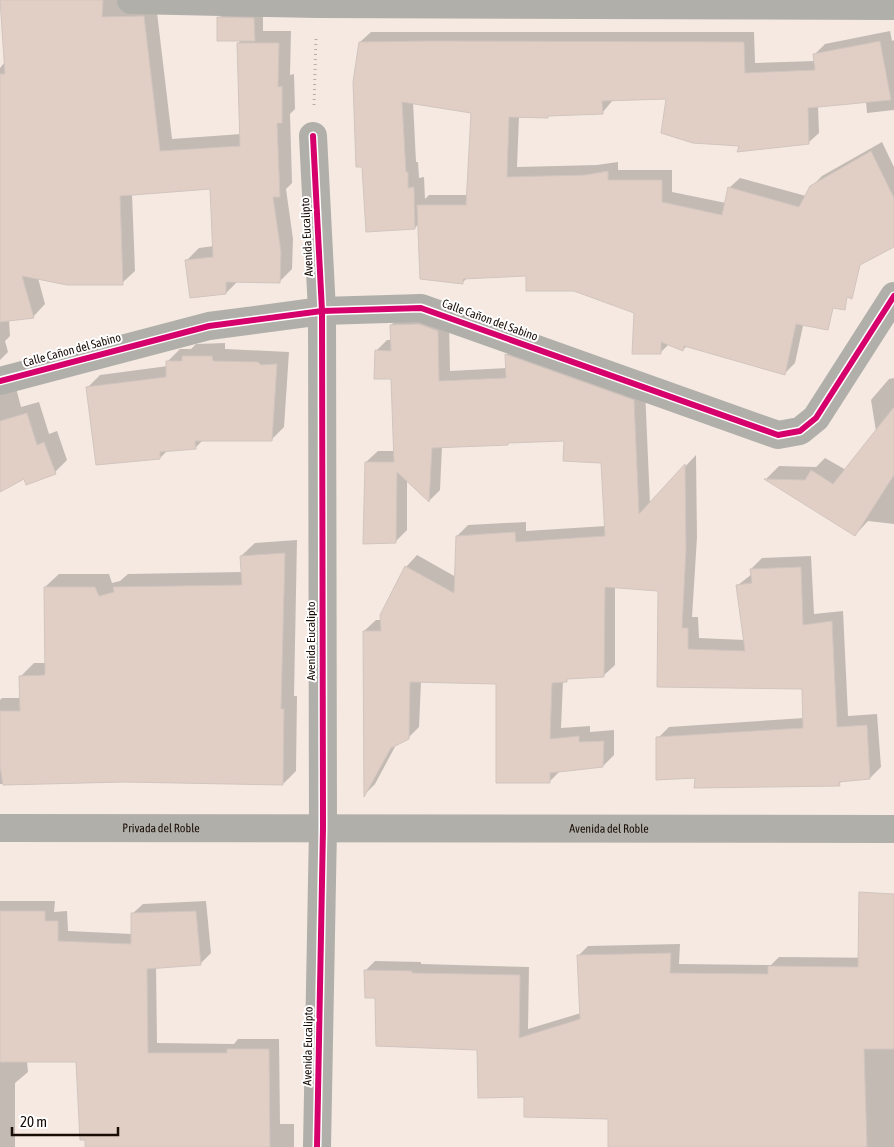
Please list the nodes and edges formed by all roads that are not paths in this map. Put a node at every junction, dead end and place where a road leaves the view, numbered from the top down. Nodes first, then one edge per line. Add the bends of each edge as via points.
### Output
1 (131, 0) edge
2 (317, 2) edge
3 (894, 6) edge
4 (313, 136) road end
5 (894, 296) edge
6 (322, 311) junction
7 (0, 381) edge
8 (0, 828) edge
9 (323, 828) junction
10 (894, 829) edge
11 (318, 1147) edge

1 - 2 street
2 - 3 street
4 - 6 street, Avenida Eucalipto
5 - 6 street, Calle Cañon del Sabino via 816,418 800,431 778,434 421,308
6 - 7 street, Calle Cañon del Sabino via 209,326
6 - 9 street, Avenida Eucalipto
8 - 9 street, Privada del Roble
9 - 10 street, Avenida del Roble
9 - 11 street, Avenida Eucalipto

